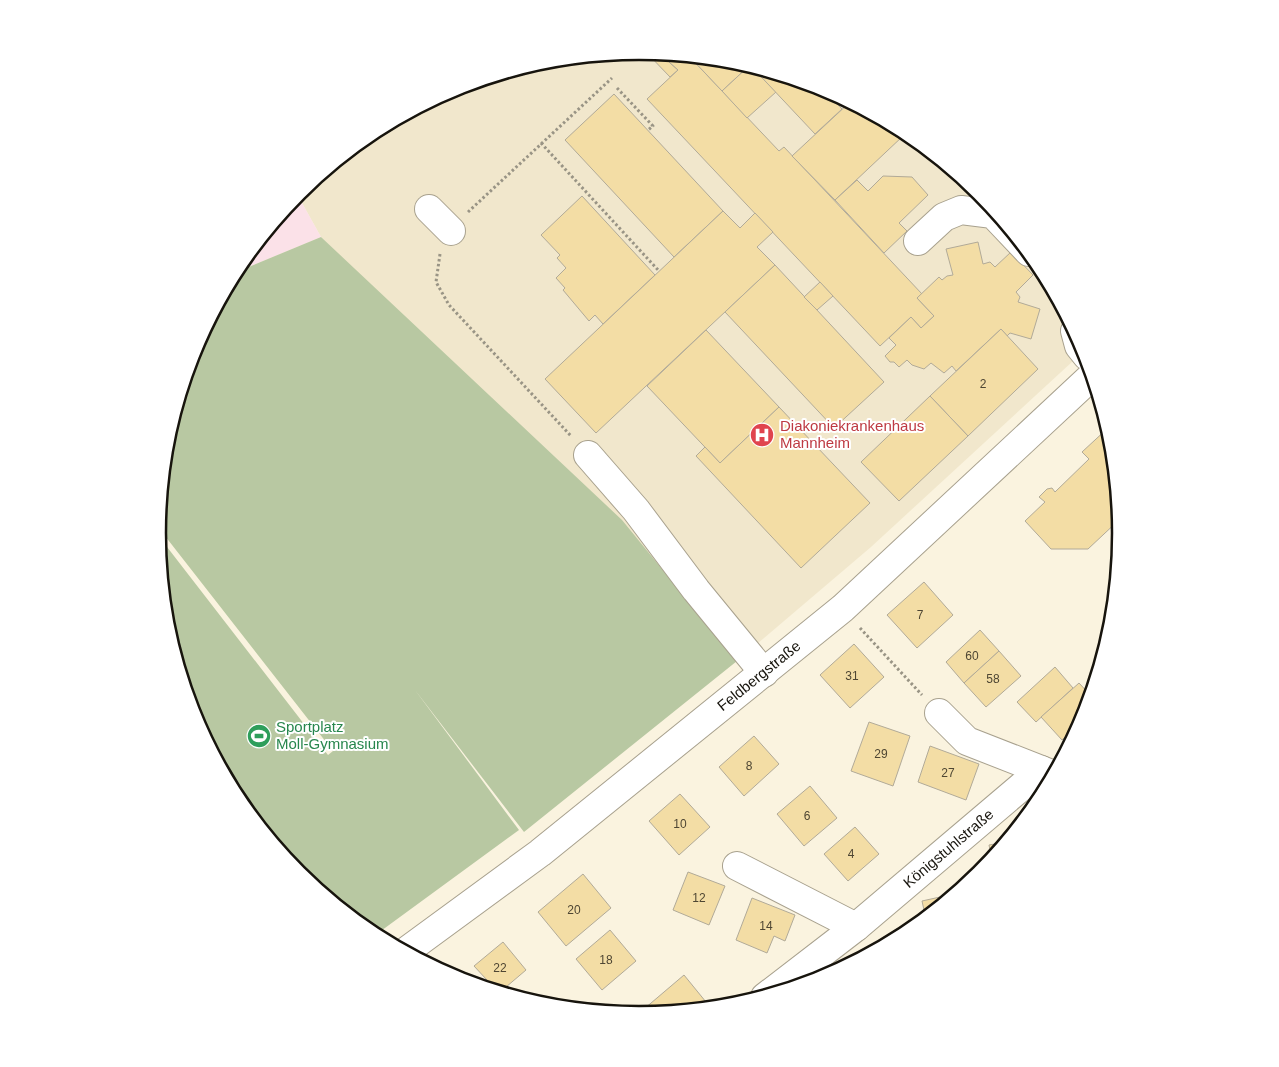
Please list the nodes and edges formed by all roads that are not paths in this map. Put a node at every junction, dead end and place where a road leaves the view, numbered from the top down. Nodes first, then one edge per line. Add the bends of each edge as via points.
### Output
1 (429, 209) dead end
2 (988, 213) edge
3 (451, 231) road end
4 (918, 241) dead end
5 (1088, 380) edge
6 (588, 455) road end
7 (764, 673) junction
8 (939, 713) road end
9 (1048, 773) edge
10 (736, 866) dead end
11 (856, 927) junction
12 (411, 948) edge
13 (780, 986) edge

1 - 3 street
2 - 4 street via 961,210 944,216
5 - 7 street, Feldbergstraße via 843,608
6 - 7 street via 636,510
7 - 12 street, Feldbergstraße via 540,853
8 - 9 street via 967,741
9 - 11 street, Königstuhlstraße
10 - 11 street
11 - 13 street, Königstuhlstraße

